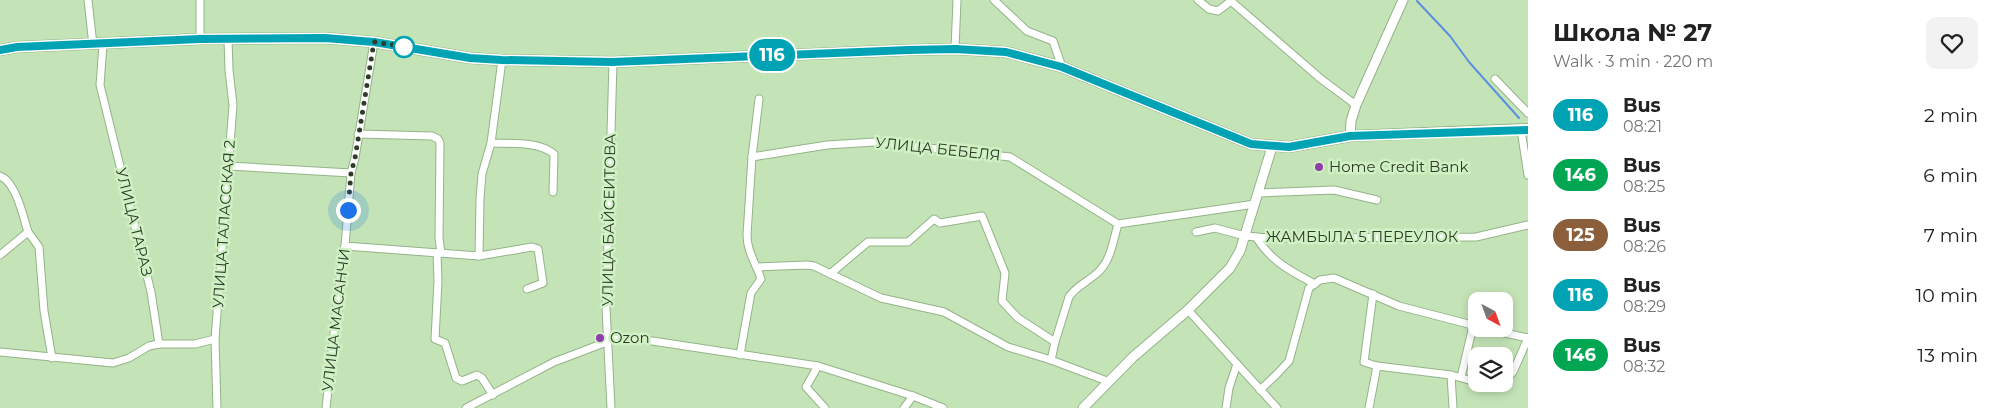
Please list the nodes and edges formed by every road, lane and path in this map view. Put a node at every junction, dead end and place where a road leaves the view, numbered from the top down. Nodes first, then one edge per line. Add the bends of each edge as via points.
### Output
1 (88, 0) edge
2 (200, 0) edge
3 (957, 0) edge
4 (994, 0) edge
5 (1198, 0) edge
6 (1403, 0) edge
7 (1232, 1) edge
8 (200, 39) junction
9 (228, 39) junction
10 (374, 42) junction
11 (98, 45) junction
12 (955, 49) junction
13 (0, 50) edge
14 (502, 60) junction
15 (612, 62) junction
16 (1062, 67) junction
17 (1495, 79) dead end
18 (759, 99) dead end
19 (1356, 105) junction
20 (1528, 113) edge
21 (1524, 130) edge
22 (358, 134) junction
23 (1350, 136) junction
24 (491, 143) junction
25 (1272, 147) junction
26 (752, 157) junction
27 (229, 166) junction
28 (351, 173) junction
29 (1528, 175) edge
30 (0, 176) edge
31 (552, 192) dead end
32 (1258, 193) junction
33 (1377, 200) dead end
34 (1255, 204) junction
35 (1118, 224) junction
36 (1528, 225) edge
37 (28, 232) junction
38 (1196, 232) dead end
39 (1245, 236) junction
40 (1256, 237) junction
41 (345, 246) junction
42 (439, 253) junction
43 (0, 255) edge
44 (479, 256) junction
45 (757, 267) junction
46 (830, 274) junction
47 (1317, 282) junction
48 (527, 289) dead end
49 (1373, 294) junction
50 (1188, 310) junction
51 (1468, 324) edge
52 (1513, 335) edge
53 (1472, 338) edge
54 (1528, 338) edge
55 (215, 339) junction
56 (608, 339) junction
57 (1055, 342) junction
58 (159, 344) junction
59 (0, 352) edge
60 (740, 354) junction
61 (52, 358) junction
62 (1051, 360) junction
63 (1238, 364) junction
64 (818, 366) junction
65 (1378, 366) junction
66 (1513, 372) edge
67 (1451, 375) junction
68 (1461, 377) junction
69 (1468, 379) edge
70 (1107, 381) junction
71 (1260, 390) junction
72 (492, 395) junction
73 (913, 396) junction
74 (217, 408) edge
75 (326, 408) edge
76 (466, 408) edge
77 (611, 408) edge
78 (825, 408) edge
79 (904, 408) edge
80 (943, 408) edge
81 (1083, 408) edge
82 (1226, 408) edge
83 (1277, 408) edge
84 (1369, 408) edge
85 (1454, 408) edge

1 - 11 street, УЛИЦА ТАРАЗ
2 - 8 street
3 - 12 street
4 - 16 street via 1027,31 1053,41
5 - 7 street via 1218,11
6 - 19 street
7 - 19 street via 1321,79
8 - 9 main road
8 - 11 main road
9 - 10 main road via 325,38
9 - 27 street, УЛИЦА ТАЛАССКАЯ 2 via 233,105
10 - 14 main road
10 - 22 street, УЛИЦА МАСАНЧИ
11 - 13 main road
11 - 58 street, УЛИЦА ТАРАЗ via 100,84 151,292
12 - 15 main road
12 - 16 main road via 1006,52
14 - 15 main road
14 - 24 street
15 - 56 street, УЛИЦА БАЙСЕИТОВА
16 - 25 main road via 1234,138
17 - 20 street
18 - 26 street
19 - 23 street
21 - 23 main road
21 - 29 street
22 - 28 street, УЛИЦА МАСАНЧИ
22 - 42 street via 432,136 438,139
23 - 25 main road via 1320,143
24 - 31 street via 547,148 554,154
24 - 44 street via 482,174
25 - 32 street
26 - 35 street, УЛИЦА БЕБЕЛЯ via 827,145 874,142 1010,157
26 - 45 street via 747,247
27 - 28 street
27 - 55 street, УЛИЦА ТАЛАССКАЯ 2
28 - 41 street, УЛИЦА МАСАНЧИ
30 - 37 street via 8,180 13,189
32 - 33 street via 1334,190
32 - 34 street
34 - 35 street
34 - 39 street
35 - 57 street via 1108,259 1098,273 1069,297
36 - 40 street, ЖАМБЫЛА 5 ПЕРЕУЛОК via 1476,237
37 - 43 street
37 - 61 street via 38,247
38 - 39 street, ЖАМБЫЛА 5 ПЕРЕУЛОК via 1215,228
39 - 40 street, ЖАМБЫЛА 5 ПЕРЕУЛОК
39 - 50 street via 1230,268
40 - 47 street via 1266,252 1286,269
41 - 42 street
41 - 75 street, УЛИЦА МАСАНЧИ
42 - 44 street
42 - 72 street via 435,339 445,343 456,378 462,381 477,375
44 - 48 street via 532,247 538,249 543,283
45 - 46 street via 807,265
45 - 60 street via 761,279 751,293
46 - 57 street via 868,242 908,242 934,219 940,223 982,216 1005,273 1002,300 1018,318
46 - 62 street via 881,298 944,312 1008,347
47 - 49 street via 1334,278
47 - 71 street via 1309,288 1288,361
49 - 51 street via 1426,315
49 - 65 street via 1364,362
50 - 63 street
50 - 70 street
52 - 54 street
53 - 68 street
54 - 66 street
55 - 58 street via 195,344
55 - 74 street, УЛИЦА ТАЛАССКАЯ 2
56 - 60 street via 639,339
56 - 72 street via 554,362
56 - 77 street, УЛИЦА БАЙСЕИТОВА
57 - 62 street
58 - 61 street via 113,363
59 - 61 street
60 - 64 street
62 - 70 street
63 - 71 street
63 - 82 street
64 - 73 street
64 - 78 street via 806,387
65 - 67 street
65 - 84 street
67 - 68 street
67 - 85 street
68 - 69 street
70 - 81 street
71 - 83 street
72 - 76 street
73 - 79 street
73 - 80 street

